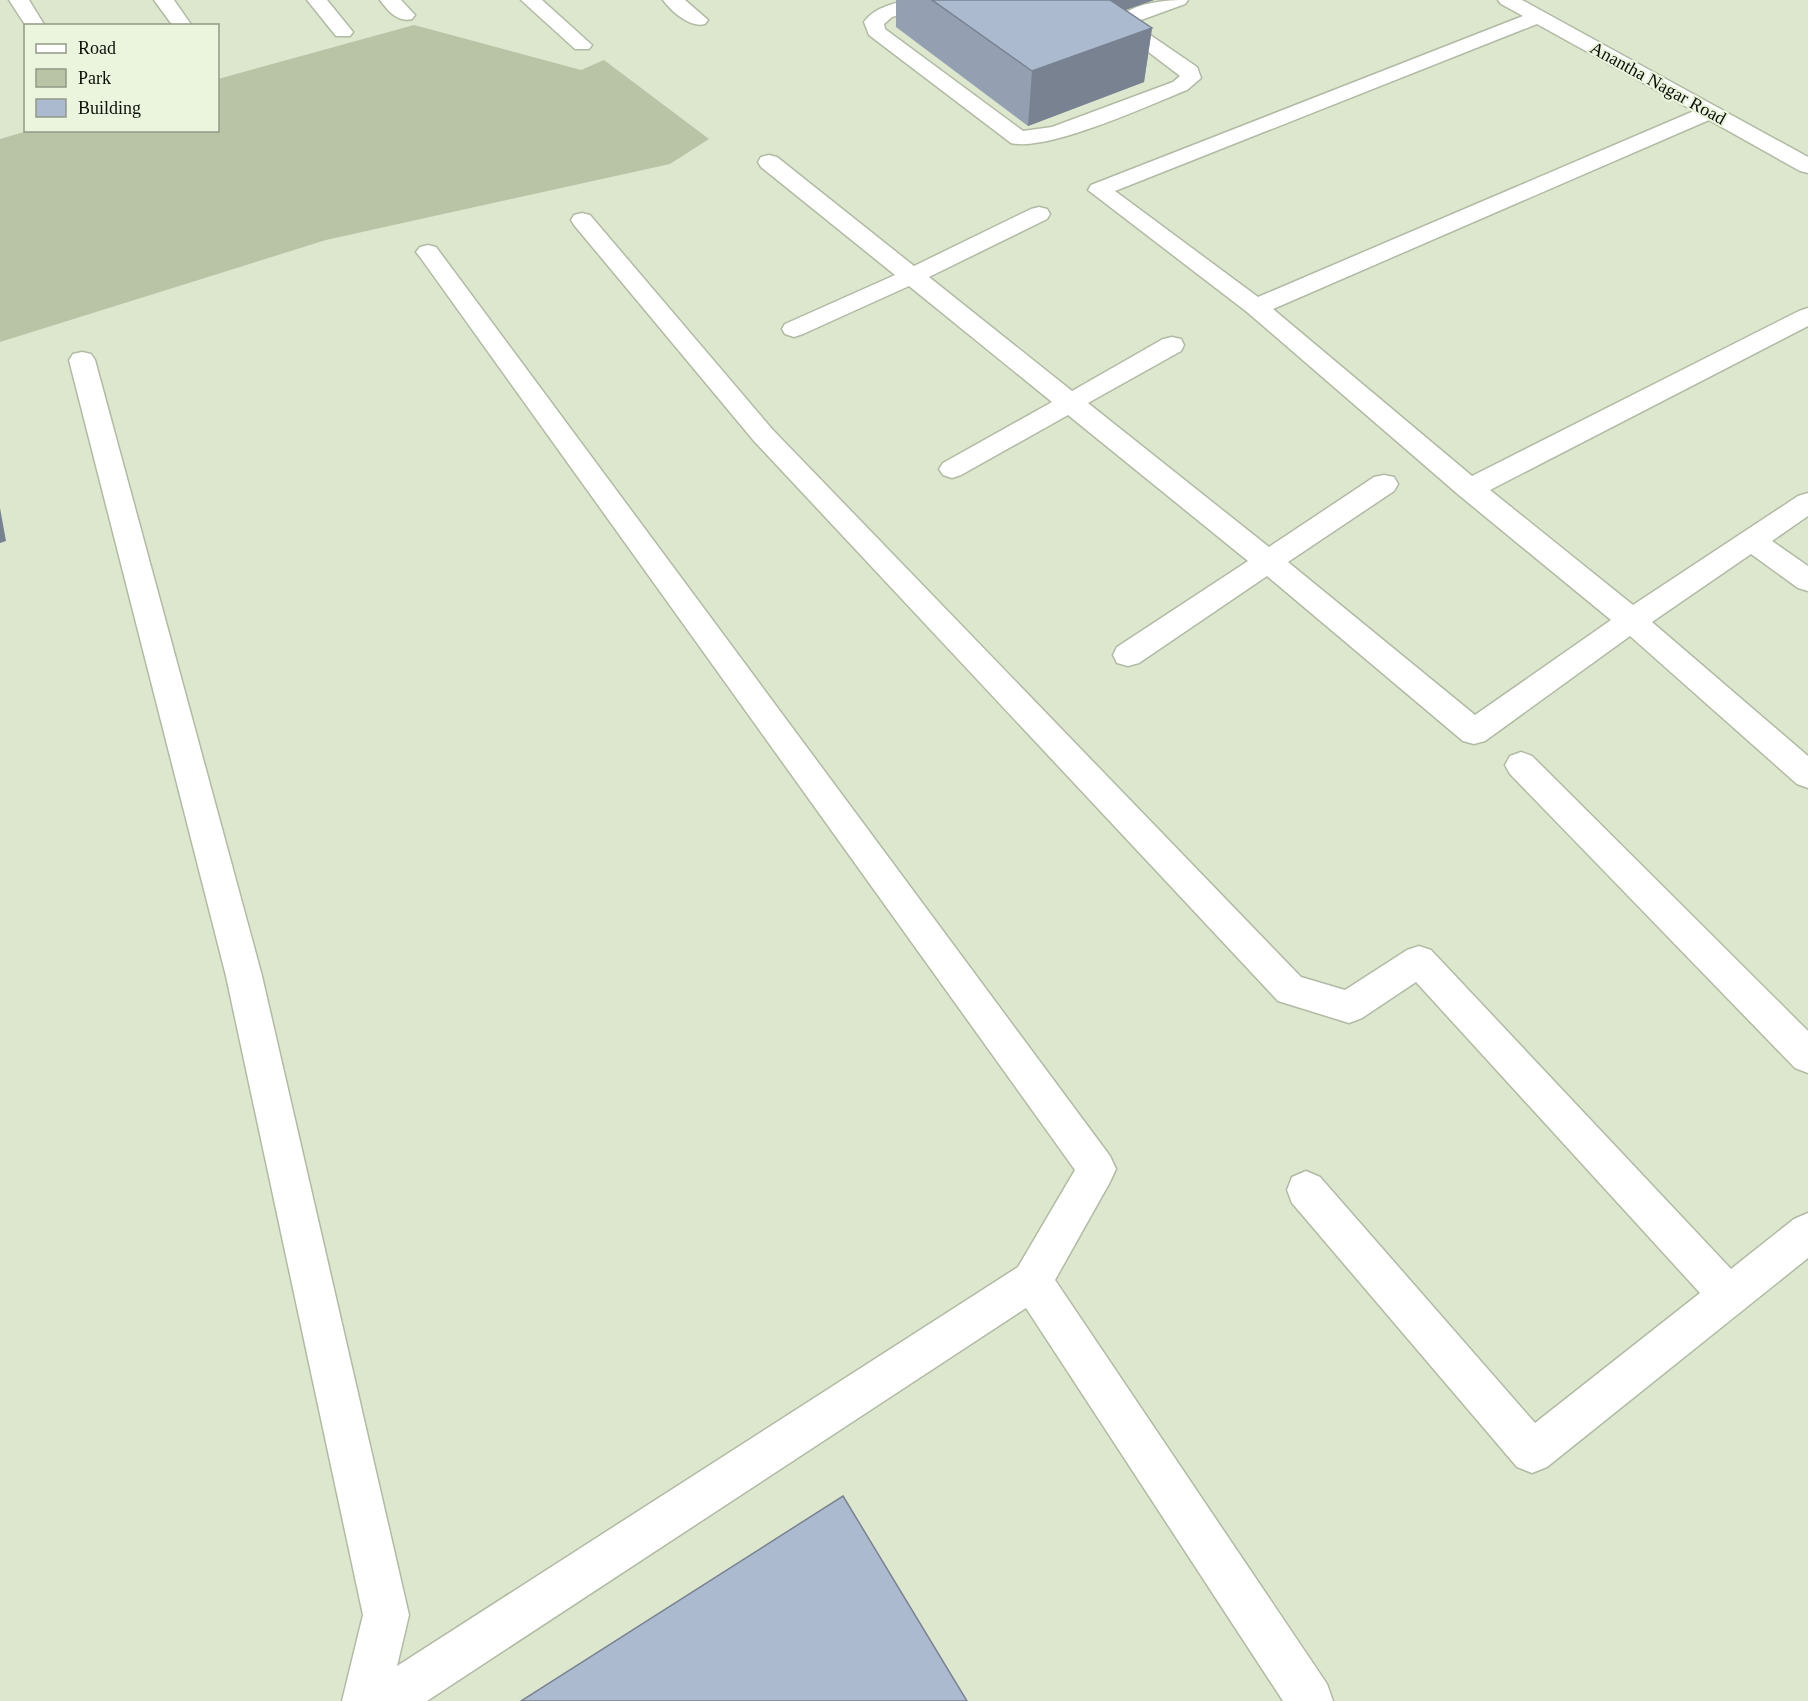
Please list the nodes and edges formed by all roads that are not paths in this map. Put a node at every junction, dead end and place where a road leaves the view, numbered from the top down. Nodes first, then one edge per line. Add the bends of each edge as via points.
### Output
1 (19, 0) edge
2 (164, 0) edge
3 (316, 0) edge
4 (390, 0) edge
5 (531, 0) edge
6 (673, 0) edge
7 (926, 0) edge
8 (1179, 0) edge
9 (1508, 0) edge
10 (405, 15) dead end
11 (1538, 16) junction
12 (698, 20) dead end
13 (34, 24) edge
14 (182, 24) edge
15 (343, 32) dead end
16 (582, 45) dead end
17 (1710, 112) junction
18 (770, 162) dead end
19 (1808, 166) edge
20 (1039, 214) dead end
21 (582, 220) dead end
22 (428, 252) dead end
23 (913, 276) junction
24 (1256, 307) junction
25 (1808, 316) edge
26 (795, 329) dead end
27 (1172, 345) dead end
28 (82, 360) dead end
29 (1072, 403) junction
30 (952, 469) dead end
31 (1384, 484) dead end
32 (1470, 489) junction
33 (1808, 503) edge
34 (1751, 540) junction
35 (1268, 561) junction
36 (1808, 580) edge
37 (1632, 622) junction
38 (1128, 655) dead end
39 (1521, 765) dead end
40 (1808, 774) edge
41 (1808, 1056) edge
42 (1306, 1190) dead end
43 (1808, 1233) edge
44 (1032, 1281) junction
45 (1729, 1296) junction
46 (365, 1701) edge
47 (385, 1701) edge
48 (1310, 1701) edge

1 - 13 street
2 - 14 street
3 - 15 street
4 - 10 street
5 - 16 street
6 - 12 street
7 - 8 street via 885,13 874,22 876,31 1019,138 1056,133 1180,86 1191,78 1190,71 1127,28 1127,21 1134,16
9 - 11 street, Anantha Nagar Road
11 - 17 street, Anantha Nagar Road
11 - 24 street via 1099,190
17 - 19 street, Anantha Nagar Road
17 - 24 street
18 - 23 street
20 - 23 street
21 - 45 street via 763,435 1290,990 1349,1007 1419,960
22 - 44 street via 1097,1169
23 - 26 street
23 - 29 street
24 - 32 street
25 - 32 street
27 - 29 street
28 - 46 street via 244,976 386,1615
29 - 30 street
29 - 35 street
31 - 35 street
32 - 37 street
33 - 34 street
34 - 36 street
34 - 37 street
35 - 37 street via 1474,732
35 - 38 street
37 - 40 street
39 - 41 street
42 - 45 street via 1532,1452
43 - 45 street
44 - 47 street
44 - 48 street

